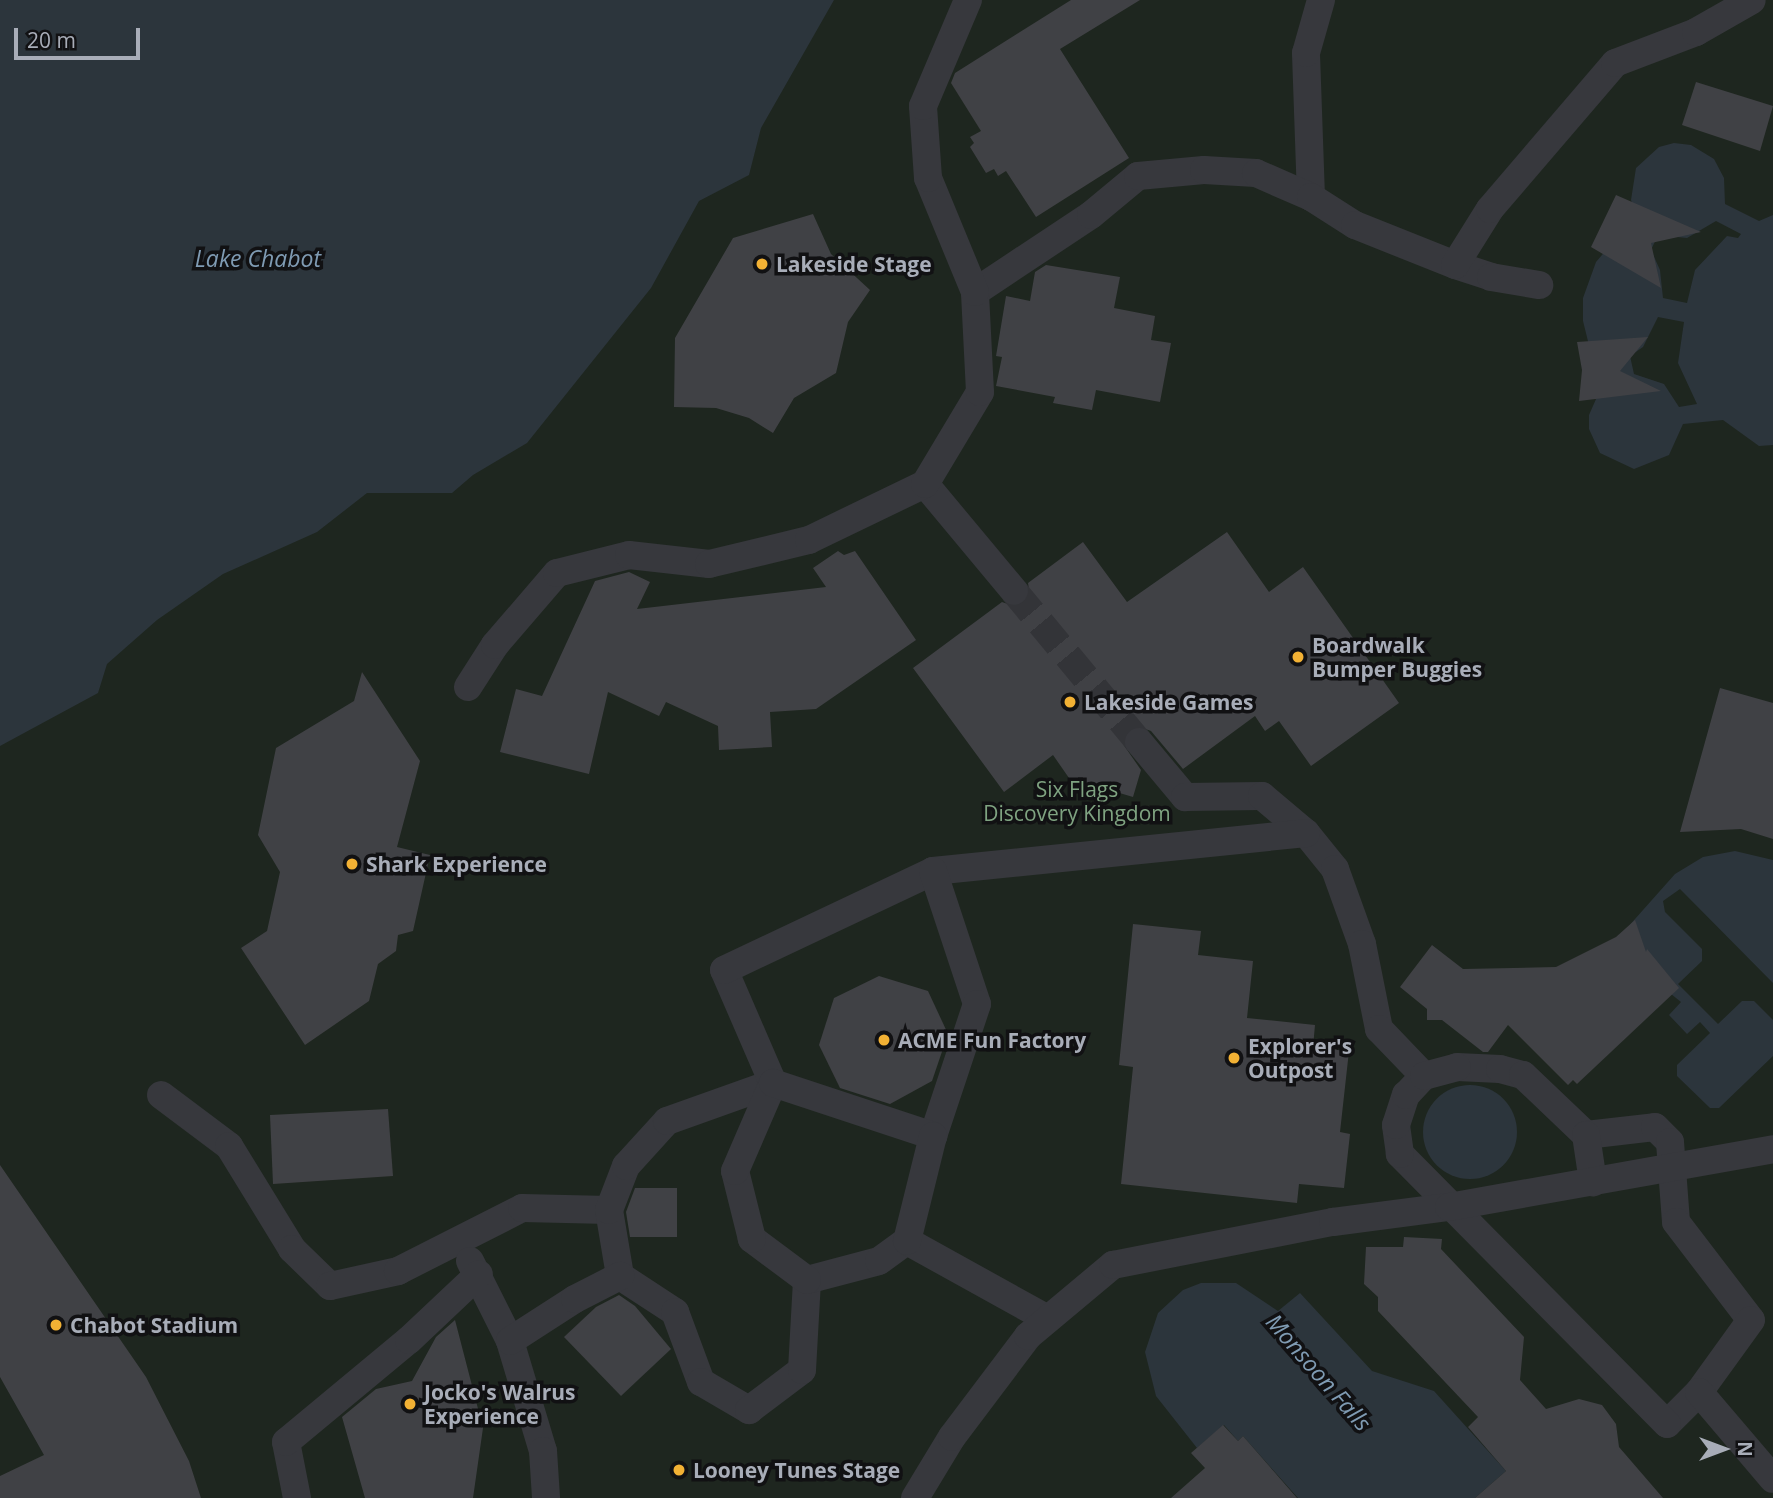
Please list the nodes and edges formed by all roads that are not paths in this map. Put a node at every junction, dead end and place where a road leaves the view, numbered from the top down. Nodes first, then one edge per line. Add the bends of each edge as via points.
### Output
1 (968, 0) edge
2 (1321, 0) edge
3 (1752, 0) edge
4 (1311, 197) junction
5 (1455, 265) junction
6 (1539, 285) dead end
7 (975, 292) junction
8 (925, 484) junction
9 (1014, 591) tunnel mouth
10 (468, 687) dead end
11 (1139, 742) tunnel mouth
12 (1306, 833) junction
13 (933, 871) junction
14 (1424, 1076) junction
15 (773, 1083) junction
16 (160, 1095) dead end
17 (1586, 1135) junction
18 (933, 1136) junction
19 (1773, 1149) edge
20 (1672, 1168) junction
21 (1594, 1182) junction
22 (1449, 1208) junction
23 (609, 1210) junction
24 (907, 1241) junction
25 (620, 1276) junction
26 (807, 1280) junction
27 (1048, 1318) junction
28 (510, 1341) junction
29 (1699, 1392) junction
30 (1773, 1479) edge
31 (297, 1498) edge
32 (546, 1498) edge
33 (915, 1498) edge

1 - 7 street via 923,106 928,178
2 - 4 street via 1307,53
3 - 5 street via 1696,32 1615,64 1490,209
4 - 5 street via 1355,225
4 - 7 street via 1256,173 1204,170 1138,176 1091,215
5 - 6 street
7 - 8 street via 980,392
8 - 9 street
8 - 10 street via 809,540 709,564 629,555 557,573 495,645
11 - 12 street via 1185,797 1262,796
12 - 13 street
12 - 14 street via 1335,869 1362,943 1379,1028
13 - 15 street via 724,970
13 - 18 street via 977,1004
14 - 17 street via 1457,1067 1523,1075
14 - 22 street via 1406,1095 1396,1125 1400,1154
15 - 18 street
15 - 23 street via 667,1121 626,1166
15 - 26 street via 735,1171 752,1238
16 - 23 street via 229,1146 292,1248 330,1286 398,1271 522,1208
17 - 20 street via 1655,1127 1670,1142
17 - 21 street
18 - 24 street
19 - 20 street
20 - 21 street
20 - 29 street via 1676,1222 1751,1320
21 - 22 street
22 - 27 street via 1332,1222 1113,1265
22 - 29 street via 1667,1424
23 - 25 street
24 - 26 street via 880,1261
24 - 27 street
25 - 26 street via 676,1312 701,1382 749,1410 802,1370
25 - 28 street via 575,1298
27 - 33 street via 1028,1336 952,1437
28 - 31 street via 474,1266 409,1340 286,1442
28 - 32 street via 543,1451
29 - 30 street

